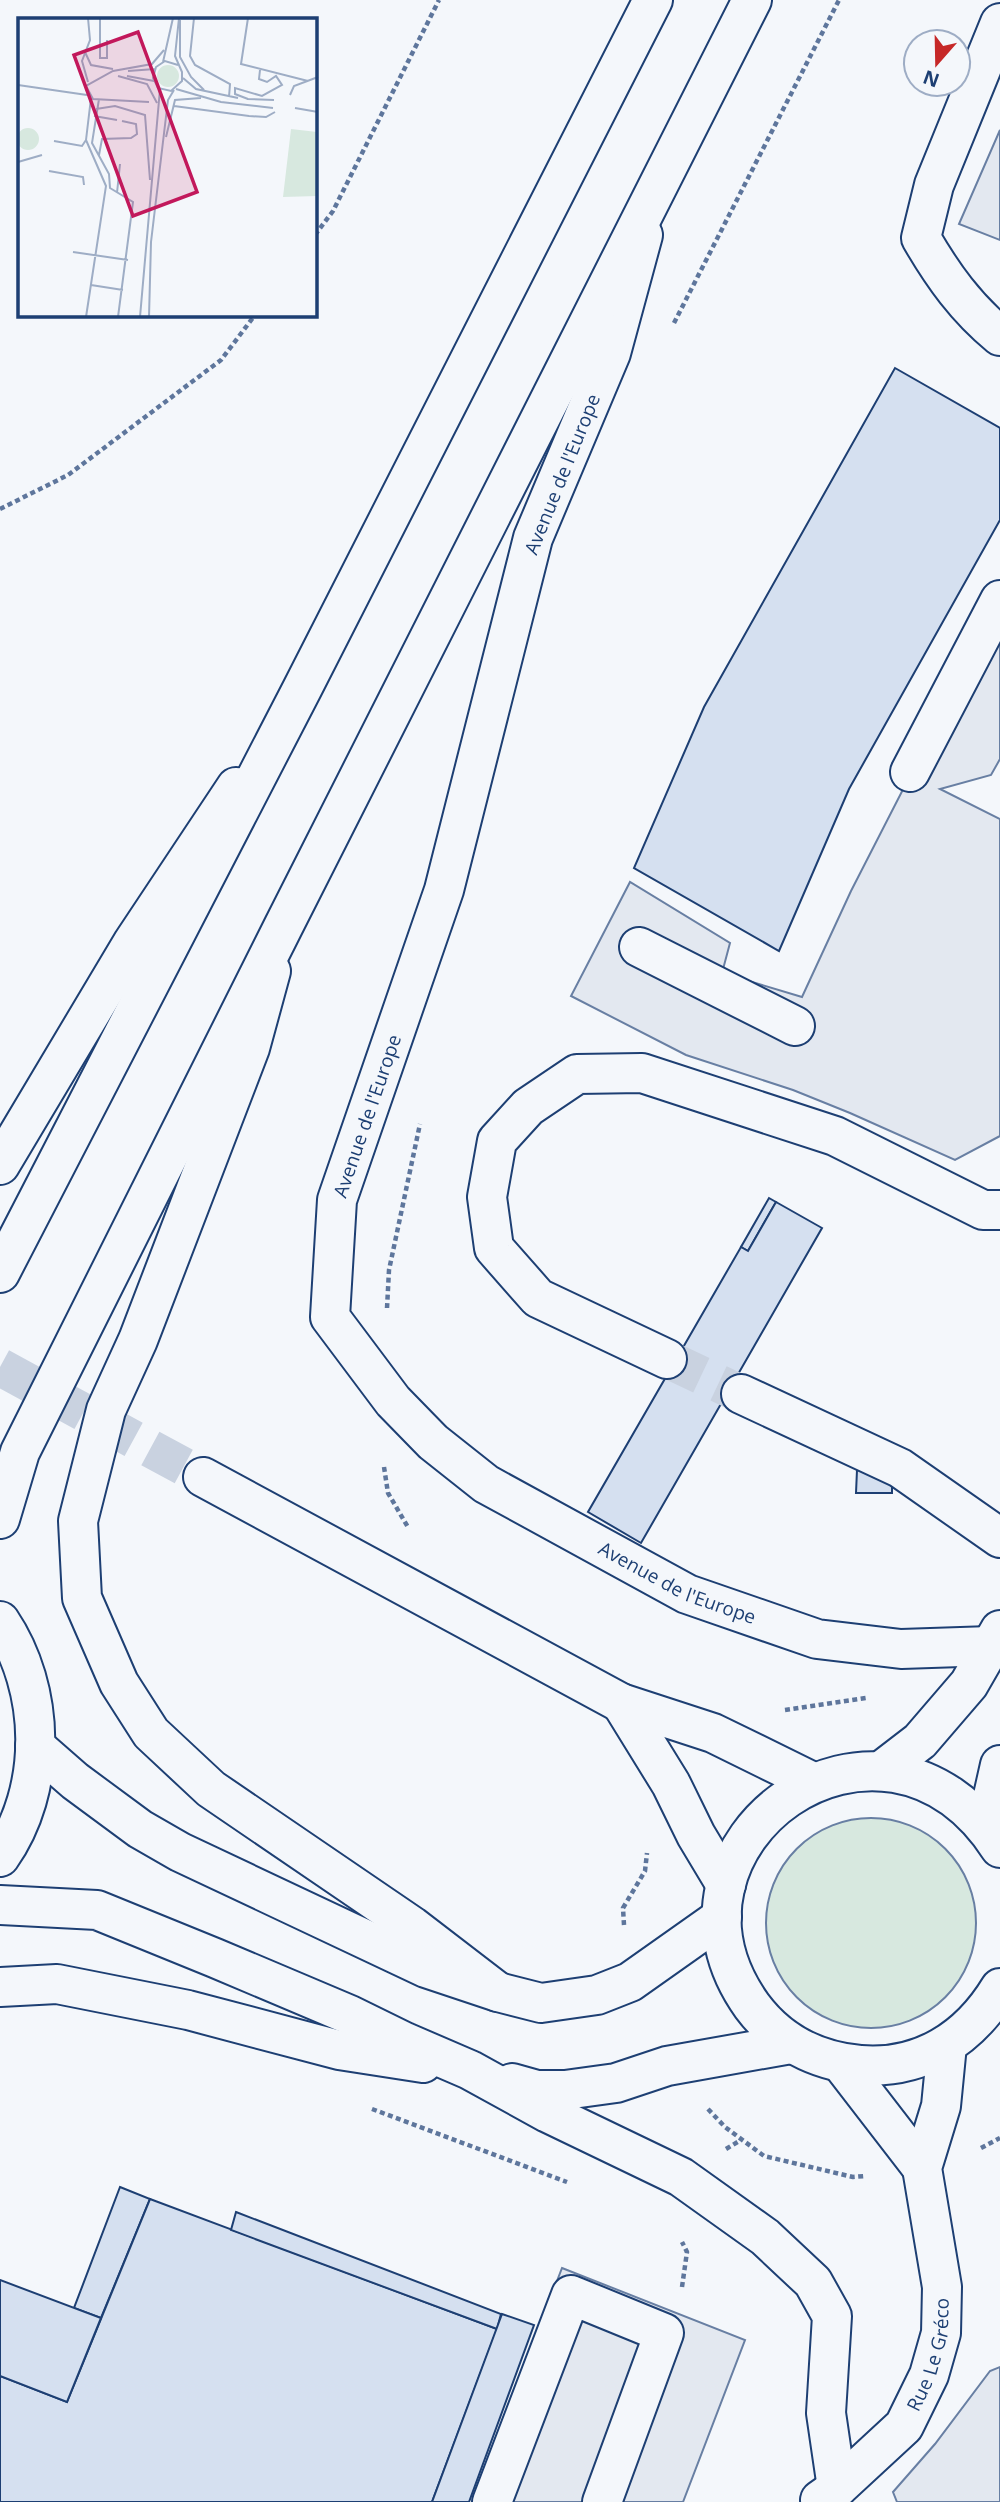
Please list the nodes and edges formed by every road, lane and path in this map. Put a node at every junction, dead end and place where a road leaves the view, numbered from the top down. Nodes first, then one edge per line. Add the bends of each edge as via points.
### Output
1 (439, 0) edge
2 (653, 0) edge
3 (752, 0) edge
4 (839, 0) edge
5 (1000, 23) edge
6 (657, 186) junction
7 (317, 232) edge
8 (253, 317) edge
9 (674, 324) dead end
10 (1000, 336) edge
11 (0, 509) edge
12 (1000, 600) edge
13 (302, 689) junction
14 (910, 772) dead end
15 (283, 927) junction
16 (639, 947) dead end
17 (795, 1026) dead end
18 (422, 1113) dead end
19 (0, 1165) edge
20 (1000, 1210) edge
21 (0, 1273) edge
22 (387, 1313) dead end
23 (667, 1359) tunnel mouth
24 (741, 1394) tunnel mouth
25 (393, 1401) junction
26 (203, 1477) tunnel mouth
27 (0, 1519) edge
28 (412, 1535) dead end
29 (1000, 1538) edge
30 (0, 1620) edge
31 (995, 1638) edge
32 (876, 1697) dead end
33 (621, 1703) junction
34 (780, 1711) dead end
35 (36, 1746) junction
36 (1000, 1765) edge
37 (881, 1771) junction
38 (813, 1782) junction
39 (993, 1838) edge
40 (0, 1857) edge
41 (724, 1901) junction
42 (0, 1905) edge
43 (0, 1987) edge
44 (498, 1992) junction
45 (996, 2002) edge
46 (791, 2044) junction
47 (947, 2045) junction
48 (841, 2063) junction
49 (470, 2070) junction
50 (922, 2168) junction
51 (676, 2233) dead end
52 (664, 2333) junction
53 (828, 2495) edge
54 (492, 2502) edge
55 (602, 2502) edge

1 - 7 path via 333,211
2 - 13 street
3 - 6 street, Avenue de l'Europe
4 - 9 path
5 - 10 street via 934,185 921,238 961,299
6 - 15 street, Avenue de l'Europe
6 - 25 street, Avenue de l'Europe via 611,353 533,538 444,890 337,1200 330,1317
8 - 11 path via 221,359 68,475
12 - 14 street
13 - 19 street via 133,942
13 - 21 street
15 - 27 street, Avenue de l'Europe via 20,1452
15 - 44 street via 250,1048 138,1340 106,1410 78,1521 82,1598 119,1683 161,1743 211,1789 412,1926
16 - 17 street
18 - 22 path via 389,1270
20 - 23 street via 983,1210 835,1136 642,1073 577,1074 528,1107 497,1141 487,1197 494,1248 538,1298
24 - 29 street via 900,1468
25 - 28 path via 379,1432 388,1493
25 - 31 street, Avenue de l'Europe via 433,1442 486,1484 687,1594 817,1639 901,1649
26 - 33 street
30 - 35 street via 29,1688
31 - 37 street via 969,1684 920,1741
32 - 34 path
33 - 38 street via 713,1733
33 - 41 street via 671,1784
35 - 40 street via 21,1817
35 - 44 street via 75,1781 180,1853 426,1968
36 - 39 street
37 - 38 street via 846,1773
37 - 39 street via 921,1779 957,1798
38 - 41 street via 773,1806 743,1842
41 - 44 street via 630,1982 597,1995 541,2003
41 - 46 street via 726,1954 740,1989 762,2020
42 - 49 street via 97,1910
43 - 49 street via 57,1984 188,2010 339,2050
45 - 47 street
46 - 48 street
46 - 49 street via 565,2090 537,2090
47 - 48 street via 890,2064
47 - 50 street, Rue Le Gréco via 941,2106
48 - 50 street, Rue Le Gréco
49 - 53 street via 681,2177 765,2237 813,2282 832,2316
50 - 53 street, Rue Le Gréco via 942,2287 941,2333 929,2375 904,2426
51 - 52 path via 687,2252 684,2279
52 - 54 street via 570,2295
52 - 55 street

